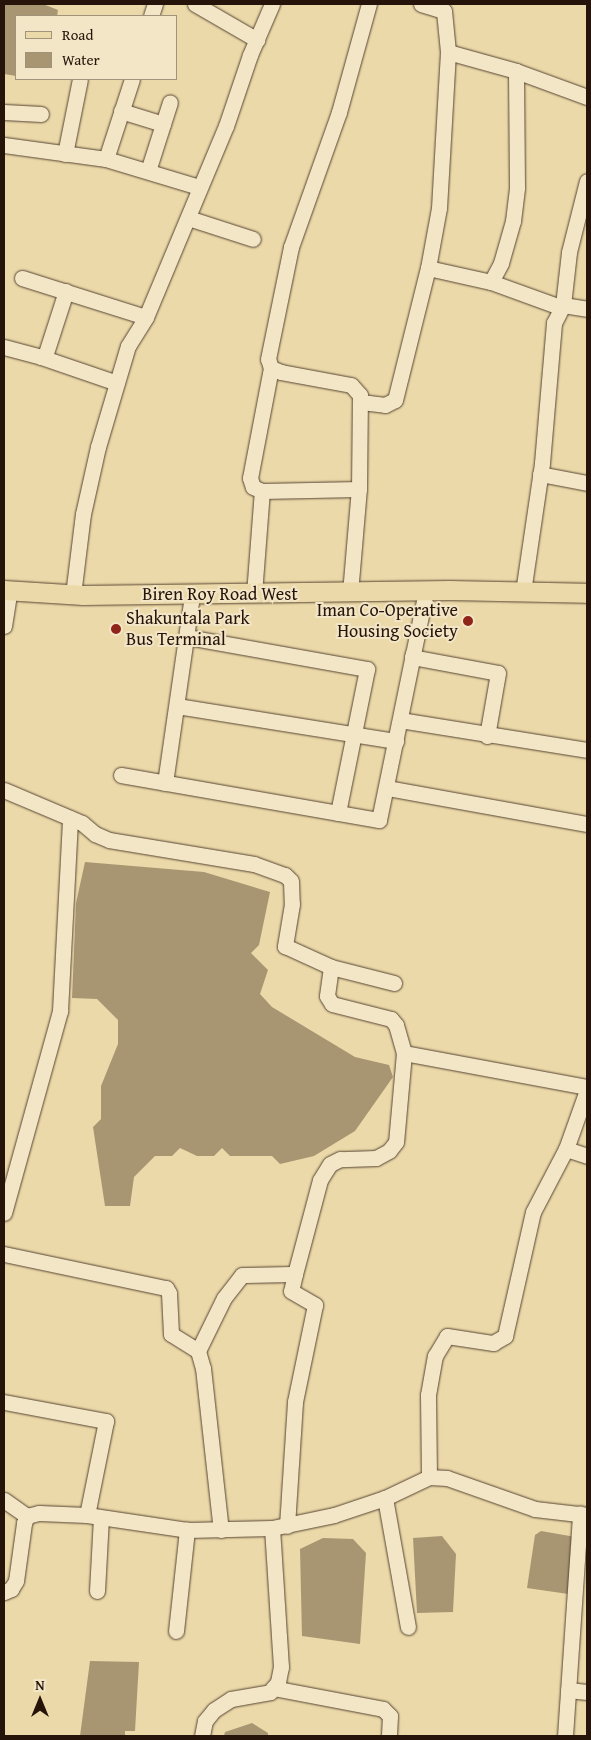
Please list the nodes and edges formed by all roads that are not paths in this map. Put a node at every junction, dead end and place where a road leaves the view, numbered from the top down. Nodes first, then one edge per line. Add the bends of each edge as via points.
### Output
1 (195, 4) edge
2 (272, 4) edge
3 (369, 4) edge
4 (421, 4) edge
5 (257, 40) junction
6 (448, 52) junction
7 (516, 71) junction
8 (80, 80) edge
9 (132, 80) edge
10 (587, 97) edge
11 (170, 102) dead end
12 (121, 111) junction
13 (4, 112) edge
14 (41, 114) dead end
15 (163, 124) junction
16 (4, 146) edge
17 (65, 154) junction
18 (106, 159) junction
19 (148, 171) junction
20 (587, 181) edge
21 (199, 187) junction
22 (188, 218) junction
23 (253, 239) dead end
24 (428, 268) junction
25 (22, 278) dead end
26 (491, 282) junction
27 (66, 292) junction
28 (561, 306) junction
29 (587, 309) edge
30 (146, 317) junction
31 (4, 347) edge
32 (41, 357) junction
33 (271, 368) junction
34 (117, 383) junction
35 (361, 402) junction
36 (540, 474) junction
37 (587, 483) edge
38 (359, 489) junction
39 (262, 491) junction
40 (7, 590) edge
41 (426, 591) junction
42 (524, 592) junction
43 (350, 593) junction
44 (587, 593) edge
45 (254, 594) junction
46 (73, 595) junction
47 (192, 595) junction
48 (4, 626) edge
49 (187, 637) junction
50 (413, 653) junction
51 (177, 706) junction
52 (400, 720) junction
53 (354, 733) junction
54 (487, 736) junction
55 (396, 741) junction
56 (587, 750) edge
57 (121, 774) dead end
58 (165, 783) junction
59 (387, 788) junction
60 (4, 790) edge
61 (338, 813) junction
62 (70, 818) junction
63 (587, 824) edge
64 (331, 967) junction
65 (394, 984) dead end
66 (404, 1053) junction
67 (587, 1088) edge
68 (584, 1111) edge
69 (566, 1149) junction
70 (587, 1156) edge
71 (4, 1213) edge
72 (4, 1254) edge
73 (295, 1274) junction
74 (198, 1351) junction
75 (4, 1402) edge
76 (429, 1477) junction
77 (385, 1498) junction
78 (4, 1500) edge
79 (583, 1514) edge
80 (27, 1516) junction
81 (94, 1516) junction
82 (280, 1527) junction
83 (187, 1530) junction
84 (221, 1530) junction
85 (97, 1591) dead end
86 (4, 1592) edge
87 (408, 1627) dead end
88 (176, 1631) dead end
89 (273, 1688) junction
90 (568, 1690) junction
91 (587, 1692) edge
92 (202, 1736) edge
93 (389, 1736) edge
94 (565, 1736) edge

1 - 5 street
2 - 5 street
3 - 33 street via 339,112 291,246 268,349
4 - 6 street via 444,11
5 - 21 street via 226,126
6 - 7 street
6 - 24 street via 439,208
7 - 10 street
7 - 26 street via 518,152 514,212 501,263
8 - 17 street
9 - 12 street
11 - 15 street
12 - 15 street
12 - 18 street
13 - 14 street
15 - 19 street
16 - 17 street
17 - 18 street
18 - 19 street
19 - 21 street
20 - 28 street via 569,252
21 - 22 street
22 - 23 street
22 - 30 street
24 - 26 street
24 - 35 street via 394,400 385,405
25 - 27 street
26 - 28 street
27 - 30 street
27 - 32 street via 46,353
28 - 29 street
28 - 36 street via 554,323
30 - 34 street via 128,346
31 - 32 street
32 - 34 street
33 - 35 street via 351,385 357,388
33 - 39 street via 250,478 253,487
34 - 46 street via 104,422 84,514
35 - 38 street
36 - 37 street
36 - 42 street
38 - 39 street
38 - 43 street
39 - 45 street
40 - 46 main road, Biren Roy Road West
40 - 48 street
41 - 42 main road, Biren Roy Road West
41 - 43 main road, Biren Roy Road West
41 - 50 street
42 - 44 main road, Biren Roy Road West
43 - 45 main road, Biren Roy Road West
45 - 47 main road, Biren Roy Road West
46 - 47 main road, Biren Roy Road West
47 - 49 street
49 - 51 street
49 - 53 street via 367,669
50 - 52 street
50 - 54 street via 412,657 498,673
51 - 53 street
51 - 58 street
52 - 54 street
52 - 55 street
53 - 55 street
53 - 61 street
54 - 56 street
55 - 59 street
57 - 58 street
58 - 61 street
59 - 61 street via 379,820
59 - 63 street
60 - 62 street
62 - 64 street via 108,840 254,864 285,875 291,882 292,904 285,946
62 - 71 street via 60,1011
64 - 65 street
64 - 66 street via 329,1001 391,1019
66 - 67 street
66 - 73 street via 396,1142 389,1151 376,1158 340,1159 330,1164 320,1180
67 - 68 street
68 - 69 street
69 - 70 street
69 - 76 street via 533,1212 505,1336 493,1343 447,1336 435,1356 428,1395
72 - 74 street via 166,1288 171,1334
73 - 74 street via 242,1275 220,1305
73 - 82 street via 291,1291 315,1305 295,1402
74 - 84 street via 204,1368
75 - 81 street via 106,1421
76 - 77 street
76 - 79 street via 447,1478 535,1509
77 - 82 street via 334,1515
77 - 87 street
78 - 80 street
79 - 90 street
80 - 81 street via 56,1512
80 - 86 street via 16,1581 11,1589
81 - 83 street
81 - 85 street
82 - 84 street
82 - 89 street via 281,1667
83 - 84 street
83 - 88 street
89 - 92 street via 259,1696 231,1700 214,1710 205,1721
89 - 93 street via 383,1709 390,1716
90 - 91 street
90 - 94 street

